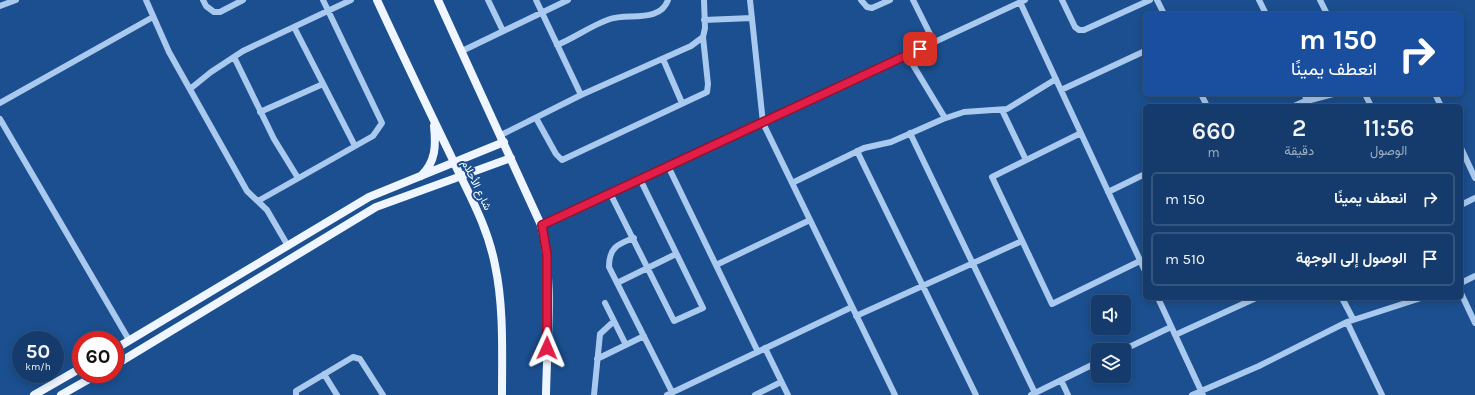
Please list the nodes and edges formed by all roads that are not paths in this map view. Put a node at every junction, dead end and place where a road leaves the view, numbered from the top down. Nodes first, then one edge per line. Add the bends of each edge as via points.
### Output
1 (16, 0) edge
2 (146, 0) edge
3 (203, 0) edge
4 (243, 0) edge
5 (323, 0) edge
6 (351, 0) edge
7 (377, 0) edge
8 (438, 0) edge
9 (488, 0) edge
10 (536, 0) edge
11 (568, 0) edge
12 (668, 0) edge
13 (704, 0) edge
14 (750, 0) edge
15 (861, 0) edge
16 (890, 0) edge
17 (913, 0) edge
18 (1062, 0) edge
19 (1150, 0) edge
20 (1157, 0) edge
21 (1259, 0) edge
22 (1320, 0) edge
23 (1022, 1) edge
24 (0, 6) edge
25 (328, 11) junction
26 (542, 12) junction
27 (1163, 12) edge
28 (1265, 12) edge
29 (1326, 12) edge
30 (153, 17) junction
31 (752, 18) junction
32 (704, 20) junction
33 (294, 27) junction
34 (503, 31) junction
35 (703, 37) junction
36 (934, 42) junction
37 (557, 45) junction
38 (462, 51) junction
39 (1143, 52) edge
40 (907, 55) junction
41 (234, 57) junction
42 (663, 59) junction
43 (1056, 79) junction
44 (323, 84) junction
45 (190, 89) junction
46 (1061, 90) junction
47 (581, 95) junction
48 (1328, 96) edge
49 (0, 103) edge
50 (682, 103) junction
51 (1308, 104) edge
52 (1002, 110) junction
53 (260, 112) junction
54 (536, 118) junction
55 (945, 118) junction
56 (0, 119) edge
57 (433, 119) junction
58 (763, 123) junction
59 (910, 133) junction
60 (1081, 133) junction
61 (502, 138) junction
62 (355, 146) junction
63 (857, 151) junction
64 (1463, 152) edge
65 (511, 158) junction
66 (1026, 160) junction
67 (454, 164) junction
68 (668, 166) junction
69 (1143, 175) edge
70 (460, 176) junction
71 (420, 177) junction
72 (298, 178) junction
73 (1475, 178) edge
74 (640, 179) junction
75 (792, 183) junction
76 (1108, 192) junction
77 (610, 193) junction
78 (1475, 198) edge
79 (258, 201) junction
80 (1463, 204) edge
81 (810, 220) junction
82 (328, 222) junction
83 (542, 225) junction
84 (333, 233) junction
85 (634, 238) junction
86 (1022, 241) junction
87 (288, 246) junction
88 (676, 254) junction
89 (1140, 261) junction
90 (973, 263) junction
91 (716, 265) junction
92 (1143, 267) edge
93 (648, 268) junction
94 (1475, 276) edge
95 (1463, 282) edge
96 (617, 283) junction
97 (923, 286) junction
98 (1463, 297) edge
99 (1160, 300) edge
100 (1252, 300) edge
101 (1343, 300) edge
102 (1415, 300) edge
103 (606, 303) dead end
104 (852, 307) junction
105 (856, 316) junction
106 (1350, 320) junction
107 (613, 322) junction
108 (1475, 322) edge
109 (1171, 327) junction
110 (1175, 335) junction
111 (644, 336) junction
112 (129, 340) junction
113 (124, 343) edge
114 (626, 345) junction
115 (1131, 346) edge
116 (765, 348) junction
117 (758, 352) junction
118 (136, 353) junction
119 (597, 359) junction
120 (124, 360) edge
121 (1091, 365) edge
122 (72, 373) edge
123 (324, 374) junction
124 (1061, 380) junction
125 (782, 382) junction
126 (82, 383) edge
127 (1202, 393) edge
128 (670, 394) edge
129 (1033, 394) edge
130 (34, 395) edge
131 (61, 395) edge
132 (296, 395) edge
133 (337, 395) edge
134 (383, 395) edge
135 (502, 395) edge
136 (546, 395) edge
137 (594, 395) edge
138 (755, 395) edge
139 (788, 395) edge
140 (894, 395) edge
141 (976, 395) edge
142 (1068, 395) edge
143 (1192, 395) edge
144 (1382, 395) edge

1 - 24 street
2 - 30 street
3 - 4 street via 214,12 220,12
5 - 25 street
6 - 25 street
7 - 57 main road, شارع الأحلام
8 - 38 main road
9 - 34 street
10 - 26 street
11 - 26 street
12 - 37 street via 666,5 652,14 609,19
13 - 32 street
14 - 31 street
15 - 16 street via 867,7 872,8
17 - 36 street
18 - 19 street via 1075,27 1079,30
20 - 27 street
21 - 28 street
22 - 29 street
23 - 36 street
23 - 43 street
25 - 33 street
25 - 62 street via 382,123 374,136
26 - 34 street
26 - 37 street
30 - 45 street
30 - 49 street
31 - 32 street
31 - 58 street
32 - 35 street
33 - 41 street
33 - 44 street
34 - 38 street
35 - 42 street via 691,46
35 - 50 street via 707,92
36 - 40 street
37 - 47 street
38 - 61 main road
39 - 46 street
40 - 55 street
40 - 58 street
41 - 45 street
41 - 53 street
42 - 47 street
42 - 50 street
43 - 46 street
43 - 52 street
44 - 53 street
44 - 62 street
45 - 79 street via 248,191
46 - 60 street
47 - 54 street
48 - 51 street
50 - 54 street via 562,160
52 - 55 street via 964,112
52 - 66 street
53 - 72 street
54 - 61 street
55 - 59 street
56 - 112 street
57 - 67 main road, شارع الأحلام
57 - 71 main road via 435,153
58 - 68 street
58 - 75 street
59 - 63 street via 891,142
59 - 90 street
60 - 66 street
60 - 76 street
61 - 65 main road
61 - 67 main road
62 - 72 street
63 - 75 street
63 - 97 street
64 - 73 street
65 - 70 main road
65 - 83 main road
66 - 86 street via 992,177
67 - 70 main road, شارع الأحلام
67 - 71 main road
68 - 74 street
68 - 91 street
69 - 76 street
70 - 84 main road via 376,208
70 - 135 main road, شارع الأحلام via 476,205 496,266 502,319
71 - 82 main road via 369,197
72 - 79 street
74 - 77 street
74 - 88 street
75 - 81 street
76 - 89 street
77 - 83 street
77 - 85 street
78 - 80 street
79 - 87 street via 267,210
81 - 91 street
81 - 104 street
82 - 84 main road
82 - 87 main road
83 - 136 main road via 548,286
84 - 118 main road
85 - 93 street
85 - 96 street via 622,242 609,255 609,267
86 - 89 street via 1052,304
86 - 90 street
87 - 112 main road
88 - 93 street
88 - 93 street via 703,308 674,321
89 - 92 street
90 - 97 street
90 - 129 street
91 - 117 street
93 - 96 street
94 - 95 street
96 - 111 street
97 - 105 street
97 - 141 street
98 - 108 street
99 - 109 street
100 - 110 street
101 - 106 street
102 - 106 street
103 - 107 street
104 - 105 street
104 - 116 street
105 - 140 street
106 - 127 street
106 - 144 street
107 - 114 street
107 - 119 street via 600,334
109 - 110 street
109 - 115 street
110 - 127 street
111 - 114 street
111 - 128 street
112 - 113 main road
112 - 118 main road
114 - 119 street
116 - 117 street
116 - 125 street
117 - 128 street
118 - 120 main road
119 - 137 street
121 - 124 street
122 - 130 main road
123 - 132 street via 296,391
123 - 133 street
123 - 134 street via 357,357
124 - 129 street
124 - 142 street
125 - 138 street
125 - 139 street
126 - 131 main road
127 - 143 street

